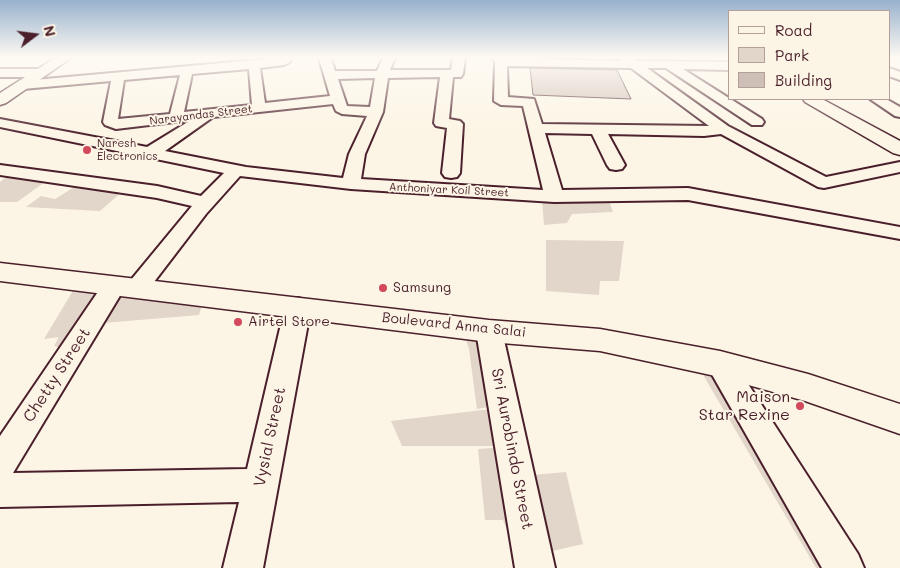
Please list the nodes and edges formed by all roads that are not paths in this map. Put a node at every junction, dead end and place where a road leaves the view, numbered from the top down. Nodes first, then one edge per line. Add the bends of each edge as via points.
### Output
1 (23, 84) edge
2 (117, 85) edge
3 (184, 85) edge
4 (256, 85) edge
5 (334, 85) edge
6 (380, 85) edge
7 (446, 85) edge
8 (501, 85) edge
9 (661, 85) edge
10 (699, 85) edge
11 (339, 99) junction
12 (0, 100) edge
13 (813, 100) edge
14 (879, 100) edge
15 (259, 108) junction
16 (376, 112) junction
17 (212, 113) junction
18 (900, 113) edge
19 (176, 117) junction
20 (756, 122) dead end
21 (0, 124) edge
22 (536, 128) junction
23 (723, 129) junction
24 (598, 130) junction
25 (900, 149) edge
26 (150, 153) junction
27 (616, 165) dead end
28 (900, 167) edge
29 (0, 170) edge
30 (236, 170) junction
31 (451, 172) dead end
32 (351, 184) junction
33 (554, 196) junction
34 (207, 203) junction
35 (900, 233) edge
36 (0, 272) edge
37 (125, 287) junction
38 (298, 307) junction
39 (489, 331) junction
40 (720, 364) junction
41 (900, 419) edge
42 (0, 464) edge
43 (260, 485) junction
44 (0, 490) edge
45 (243, 568) edge
46 (535, 568) edge
47 (844, 568) edge

1 - 12 main road
2 - 19 street, Narayandas Street via 110,122 120,124
3 - 19 street
4 - 15 street
5 - 11 street
6 - 16 street
7 - 31 street via 441,124 455,124
8 - 22 street via 501,101 529,102
9 - 23 street
10 - 20 street
11 - 15 street, Narayandas Street
11 - 16 street via 343,110
13 - 25 main road
14 - 18 street
15 - 17 street, Narayandas Street
16 - 32 street via 357,154
17 - 19 street, Narayandas Street
17 - 26 street
21 - 26 street, Anthoniyar Koil Street
22 - 24 street
22 - 33 street
23 - 24 street
23 - 28 street via 824,183
24 - 27 street
26 - 30 street, Anthoniyar Koil Street
29 - 34 street via 157,192
30 - 32 street, Anthoniyar Koil Street
30 - 34 street, Chetty Street
32 - 33 street, Anthoniyar Koil Street
33 - 35 street, Anthoniyar Koil Street via 688,194
34 - 37 street, Chetty Street
36 - 37 main road, Boulevard Anna Salai
37 - 38 main road, Boulevard Anna Salai
37 - 42 street, Chetty Street
38 - 39 main road, Boulevard Anna Salai
38 - 43 street, Vysial Street
39 - 40 main road, Boulevard Anna Salai via 600,340
39 - 46 street, Sri Aurobindo Street
40 - 41 main road, Boulevard Anna Salai via 808,388
40 - 47 street
43 - 44 street
43 - 45 street, Vysial Street

